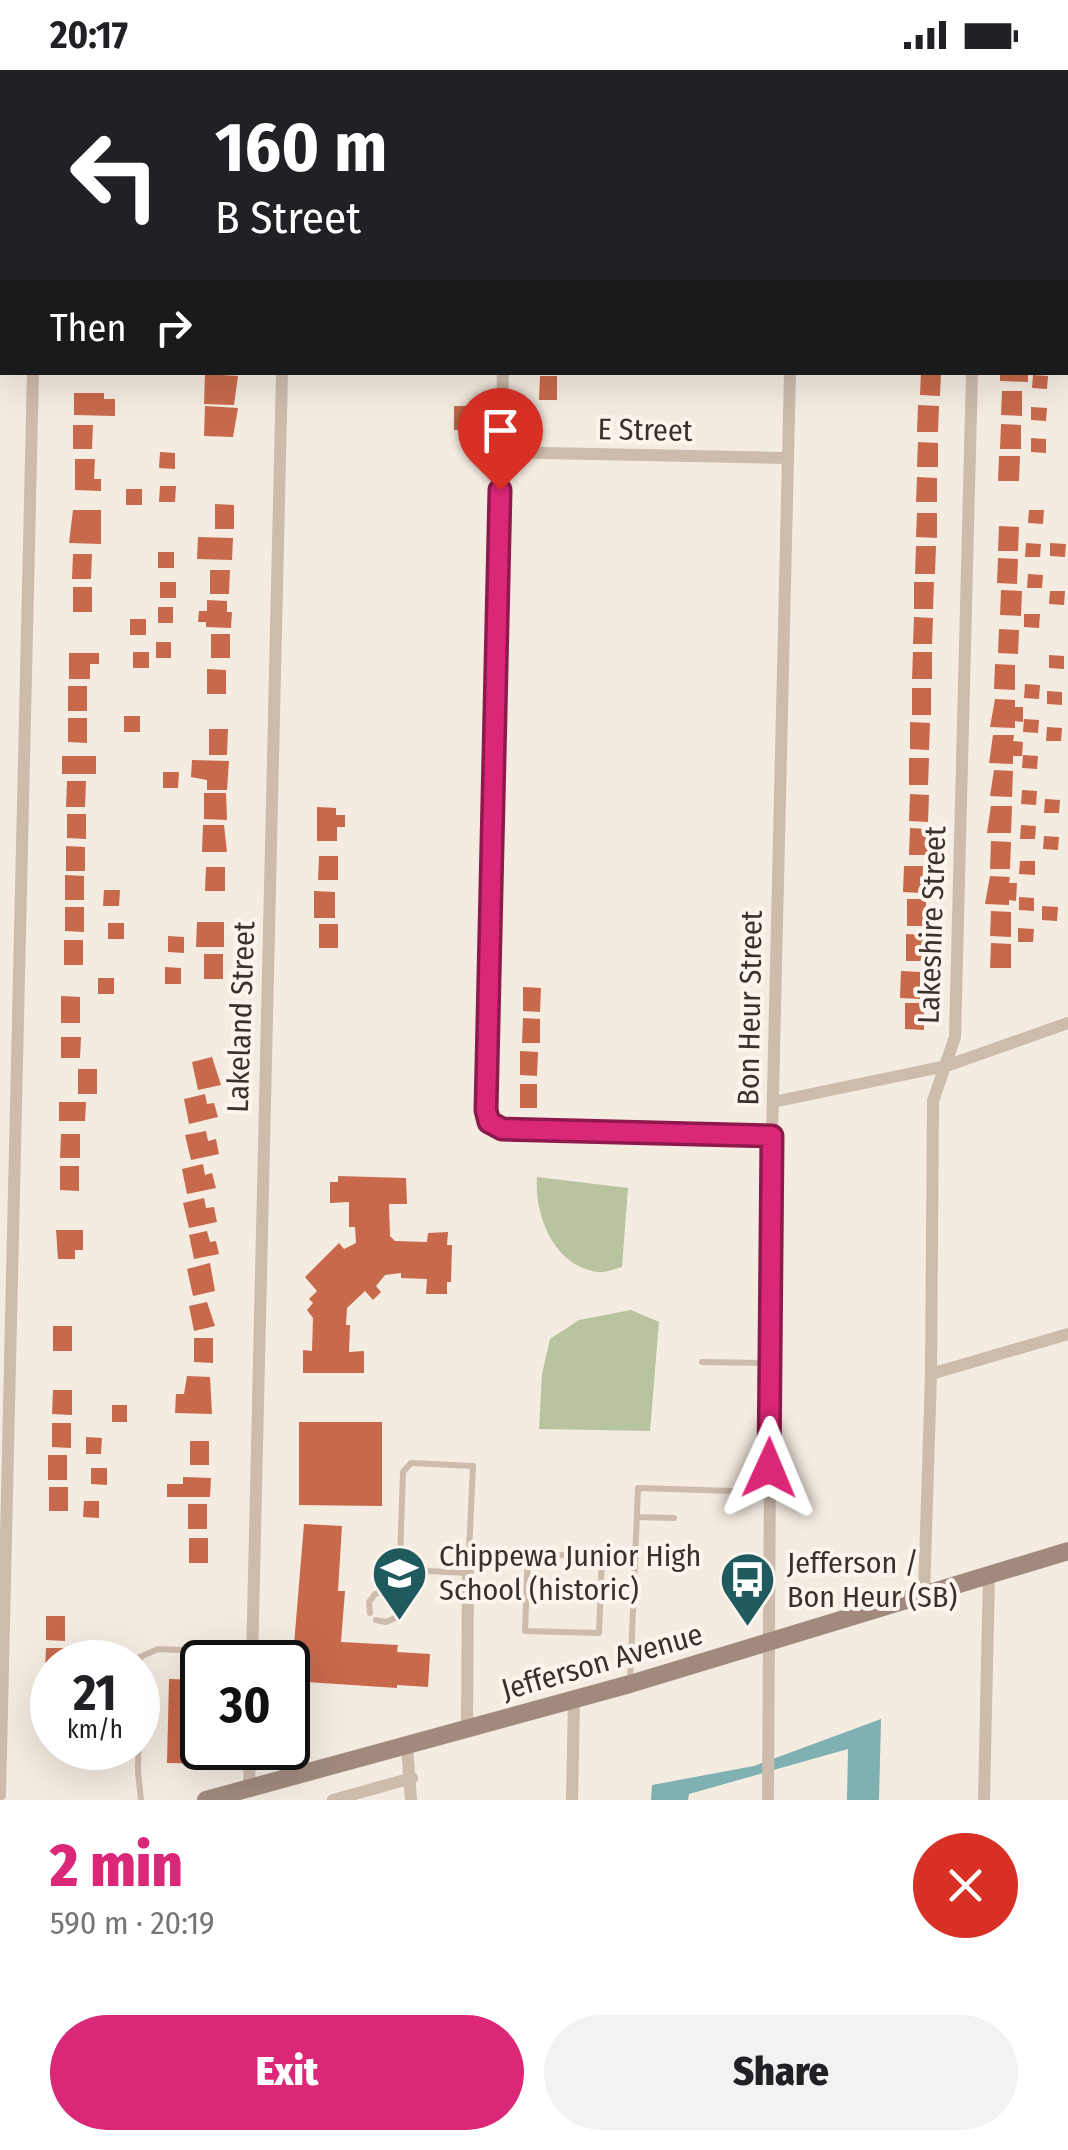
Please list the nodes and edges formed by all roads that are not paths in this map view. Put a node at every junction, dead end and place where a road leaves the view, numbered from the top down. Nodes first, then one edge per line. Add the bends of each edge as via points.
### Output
1 (33, 375) edge
2 (282, 375) edge
3 (504, 375) edge
4 (790, 375) edge
5 (972, 375) edge
6 (502, 452) junction
7 (787, 458) junction
8 (1068, 1023) edge
9 (946, 1066) junction
10 (773, 1102) junction
11 (772, 1136) junction
12 (1068, 1334) edge
13 (702, 1362) dead end
14 (770, 1364) junction
15 (931, 1374) junction
16 (733, 1491) dead end
17 (637, 1518) junction
18 (674, 1518) dead end
19 (469, 1550) junction
20 (1068, 1551) edge
21 (528, 1553) junction
22 (407, 1570) junction
23 (468, 1574) junction
24 (989, 1575) junction
25 (395, 1595) junction
26 (924, 1595) junction
27 (370, 1612) dead end
28 (376, 1620) dead end
29 (253, 1640) edge
30 (768, 1644) junction
31 (180, 1650) edge
32 (630, 1684) junction
33 (574, 1700) junction
34 (467, 1728) junction
35 (407, 1746) junction
36 (0, 1770) edge
37 (249, 1770) edge
38 (412, 1778) junction
39 (249, 1788) junction
40 (0, 1795) edge
41 (141, 1800) edge
42 (206, 1800) edge
43 (333, 1800) edge
44 (412, 1800) edge
45 (572, 1800) edge
46 (768, 1800) edge
47 (984, 1800) edge

1 - 36 street
2 - 29 street, Lakeland Street
3 - 6 street
4 - 7 street, Bon Heur Street
5 - 9 street, Lakeshire Street via 955,1037
6 - 7 street, E Street
6 - 11 street via 489,1122 516,1130
7 - 10 street, Bon Heur Street
8 - 9 street
9 - 10 street
9 - 15 street, Lakeshire Street via 933,1100
10 - 11 street, Bon Heur Street
11 - 14 street, Bon Heur Street
12 - 15 street
13 - 14 lane
14 - 30 street, Bon Heur Street
15 - 26 street, Lakeshire Street
16 - 17 lane via 638,1488
17 - 18 lane
17 - 32 lane
19 - 21 lane
19 - 22 lane via 472,1466 410,1463 402,1472 401,1507 400,1560
19 - 23 lane
20 - 24 main road, Jefferson Avenue
21 - 21 lane via 602,1557 600,1633 525,1631
22 - 23 lane
22 - 25 lane
23 - 34 street
24 - 26 main road, Jefferson Avenue
24 - 47 street
25 - 27 lane via 375,1594
25 - 28 lane via 395,1618
26 - 30 main road, Jefferson Avenue
30 - 32 main road, Jefferson Avenue
30 - 46 street, Bon Heur Street
31 - 41 lane via 140,1657
32 - 33 main road, Jefferson Avenue
33 - 34 main road, Jefferson Avenue
33 - 45 street
34 - 35 main road, Jefferson Avenue
35 - 38 street
35 - 39 main road, Jefferson Avenue
36 - 40 street
37 - 39 street
38 - 43 street
38 - 44 street
39 - 42 main road, Jefferson Avenue

